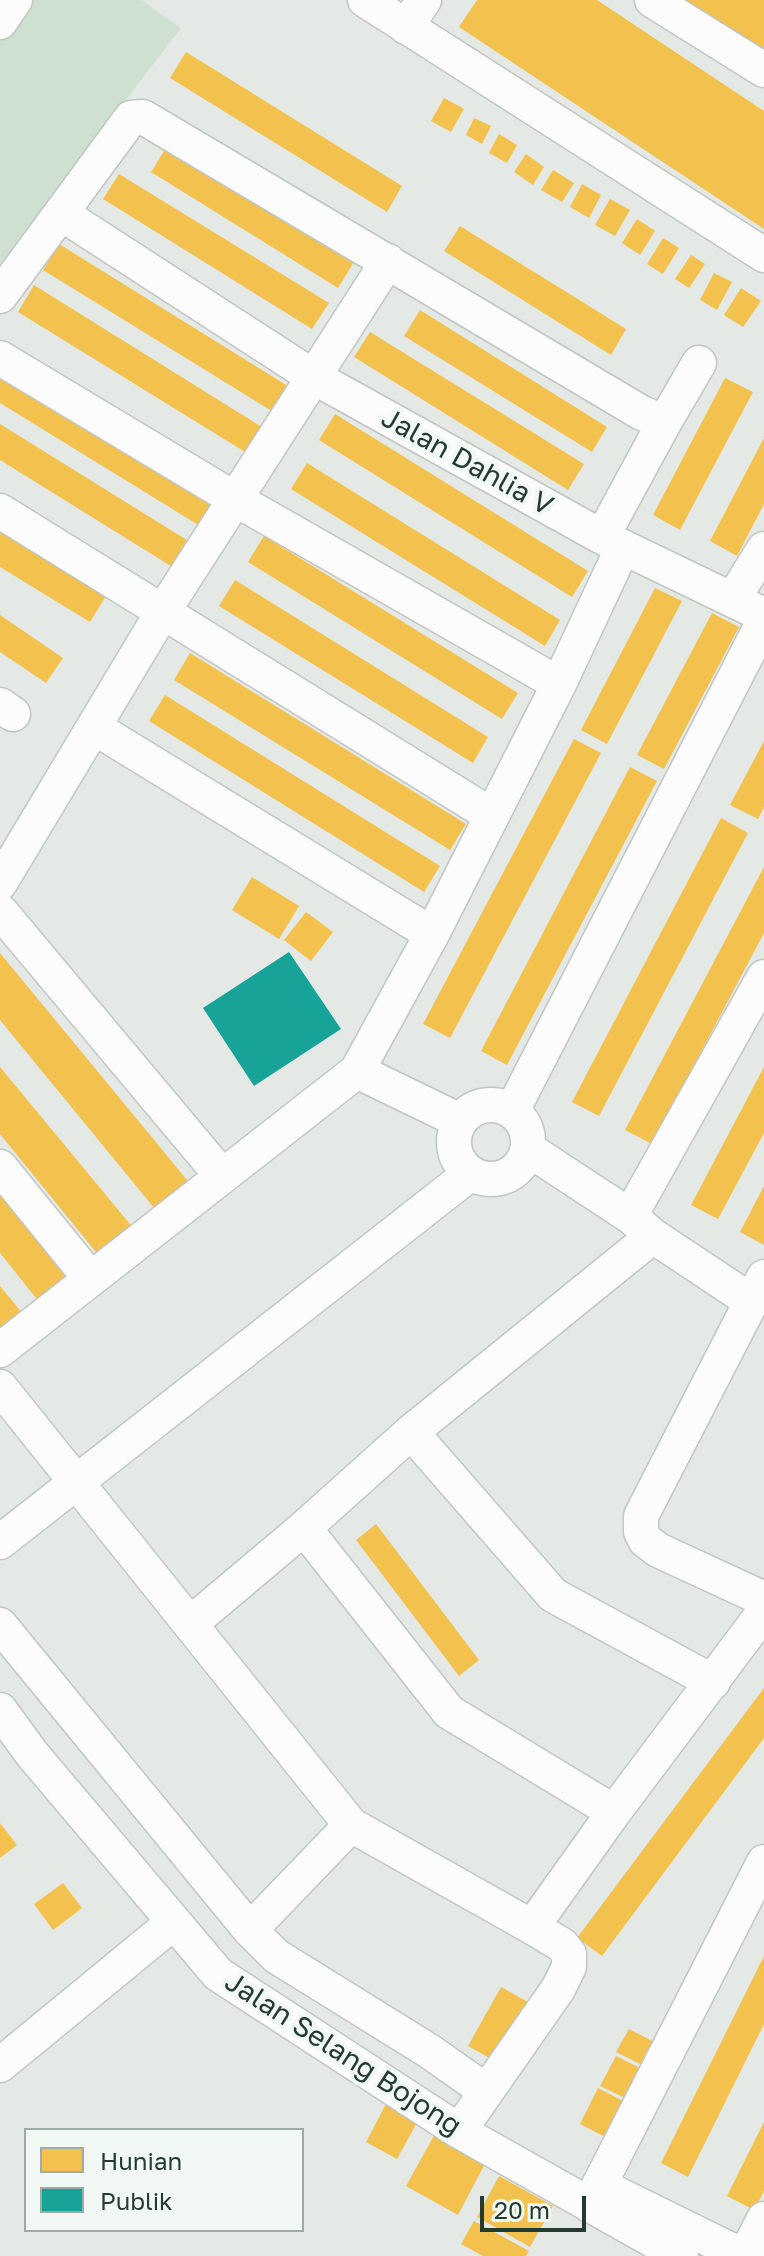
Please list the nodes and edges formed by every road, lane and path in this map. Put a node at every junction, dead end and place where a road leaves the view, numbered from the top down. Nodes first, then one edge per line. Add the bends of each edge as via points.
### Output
1 (15, 0) edge
2 (365, 0) edge
3 (652, 0) edge
4 (415, 13) edge
5 (0, 22) edge
6 (764, 70) edge
7 (62, 214) junction
8 (764, 255) edge
9 (388, 261) junction
10 (0, 296) edge
11 (0, 358) edge
12 (699, 363) dead end
13 (312, 376) junction
14 (664, 423) junction
15 (235, 499) junction
16 (0, 511) edge
17 (612, 542) junction
18 (764, 549) edge
19 (733, 599) junction
20 (162, 613) junction
21 (764, 615) edge
22 (764, 621) edge
23 (559, 684) junction
24 (95, 728) junction
25 (491, 815) junction
26 (0, 883) edge
27 (0, 911) edge
28 (432, 934) junction
29 (762, 987) edge
30 (357, 1071) junction
31 (512, 1111) junction
32 (460, 1121) junction
33 (528, 1149) junction
34 (0, 1167) edge
35 (471, 1173) junction
36 (222, 1176) junction
37 (642, 1226) junction
38 (90, 1278) junction
39 (758, 1289) edge
40 (0, 1350) edge
41 (0, 1387) edge
42 (411, 1432) junction
43 (76, 1480) junction
44 (304, 1528) junction
45 (0, 1542) edge
46 (764, 1599) edge
47 (764, 1612) edge
48 (190, 1624) junction
49 (0, 1625) edge
50 (713, 1682) junction
51 (0, 1710) edge
52 (614, 1812) junction
53 (351, 1825) junction
54 (764, 1862) edge
55 (174, 1922) junction
56 (532, 1927) junction
57 (250, 1930) junction
58 (0, 2065) edge
59 (486, 2091) junction
60 (459, 2131) junction
61 (594, 2195) junction
62 (764, 2219) edge
63 (681, 2256) edge
64 (744, 2256) edge

1 - 5 street
2 - 4 street
3 - 6 street
4 - 8 street
7 - 9 street via 137,116
7 - 10 street
7 - 13 street, Jalan Dahlia V
9 - 13 street
9 - 14 street
11 - 15 street
12 - 14 street
13 - 15 street
13 - 17 street, Jalan Dahlia V
14 - 17 street
15 - 20 street
15 - 23 street
16 - 20 street
17 - 19 street, Jalan Dahlia V
17 - 23 street
18 - 19 street
19 - 21 street, Jalan Dahlia V
20 - 24 street
20 - 25 street
22 - 31 street
23 - 25 street
24 - 26 street
24 - 28 street
25 - 28 street
27 - 36 street
28 - 30 street
29 - 37 street
30 - 32 street
30 - 36 street
31 - 32 street via 483,1105
31 - 33 street via 528,1135
32 - 35 street via 454,1150
33 - 35 street via 523,1163 499,1179
33 - 37 street
34 - 38 street
35 - 43 street
36 - 38 street
37 - 39 street
37 - 42 street
38 - 40 street
39 - 46 street via 641,1516 641,1532 658,1550
41 - 43 street
42 - 44 street
42 - 50 street via 553,1595
43 - 45 street
43 - 48 street
44 - 48 street
44 - 52 street via 449,1712
47 - 50 street
48 - 53 street
49 - 57 street
50 - 52 street
51 - 55 street, Jalan Selang Bojong
52 - 56 street
53 - 56 street
53 - 57 street
54 - 61 street
55 - 58 street
55 - 60 street, Jalan Selang Bojong via 218,1974
56 - 59 street via 562,1945 569,1967
57 - 59 street via 276,1956
59 - 60 street
60 - 61 street, Jalan Selang Bojong
61 - 63 street, Jalan Selang Bojong
61 - 64 street, Jalan Selang Bojong
62 - 64 street

